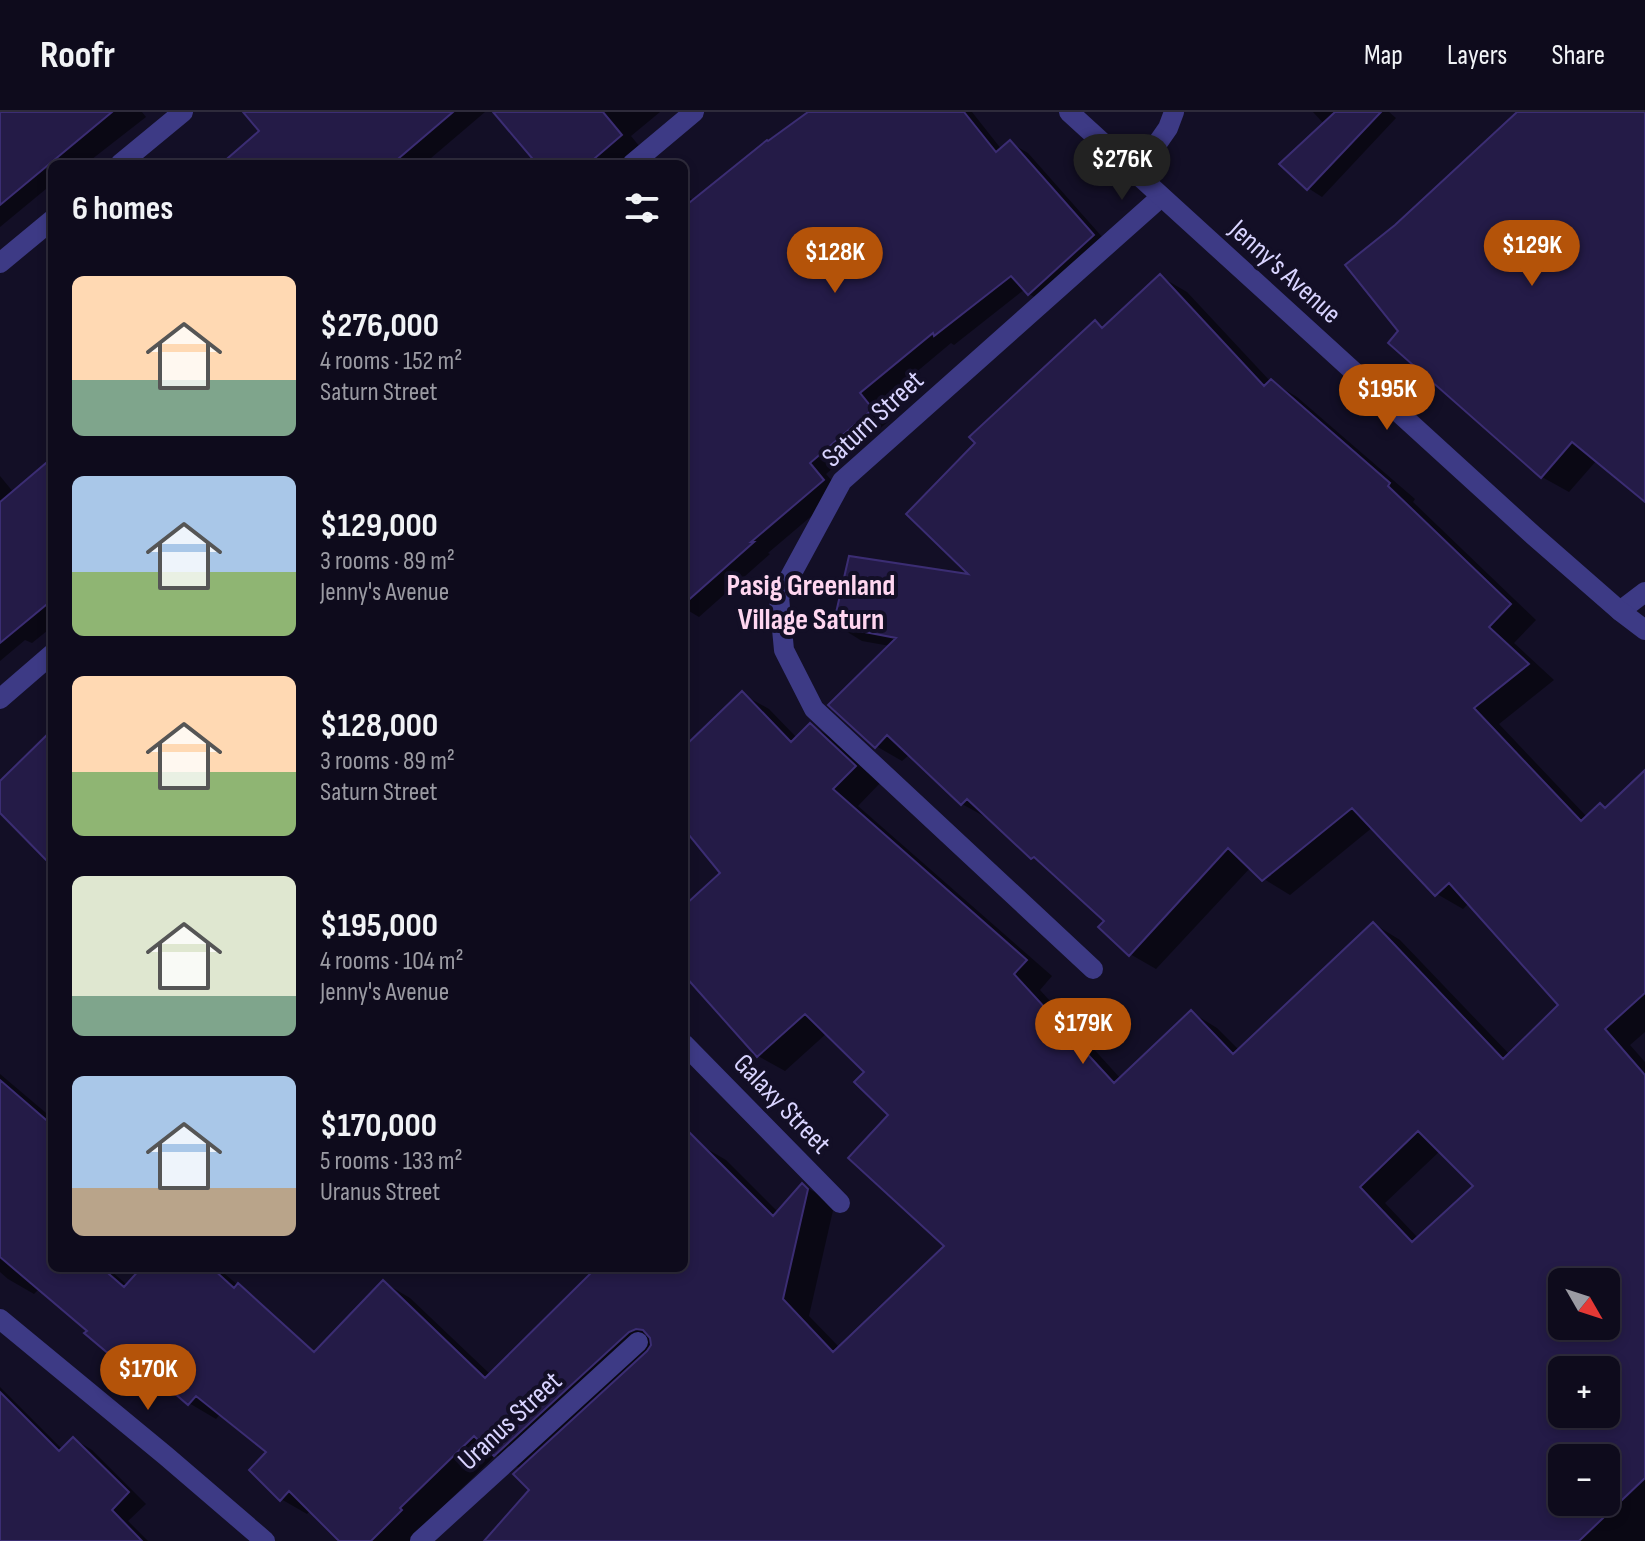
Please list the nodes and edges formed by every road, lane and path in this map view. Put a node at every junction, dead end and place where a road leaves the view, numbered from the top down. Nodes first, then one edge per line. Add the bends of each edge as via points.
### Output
1 (183, 112) edge
2 (694, 112) edge
3 (1069, 112) edge
4 (1174, 112) edge
5 (125, 160) edge
6 (637, 160) edge
7 (1136, 174) junction
8 (1161, 197) junction
9 (48, 223) edge
10 (0, 263) edge
11 (1645, 592) edge
12 (1620, 611) junction
13 (1645, 630) edge
14 (48, 657) edge
15 (0, 699) edge
16 (1093, 969) dead end
17 (688, 1048) edge
18 (840, 1203) dead end
19 (0, 1319) edge
20 (638, 1342) dead end
21 (265, 1541) edge
22 (420, 1541) edge

1 - 5 street
2 - 6 street
3 - 7 street, Jenny's Avenue
4 - 7 street
7 - 8 street, Jenny's Avenue
8 - 12 street, Jenny's Avenue
8 - 16 street, Saturn Street via 842,481 779,597 784,650 814,709
9 - 10 street
11 - 12 street
12 - 13 street, Jenny's Avenue
14 - 15 street
17 - 18 street, Galaxy Street
19 - 21 street
20 - 22 street, Uranus Street

